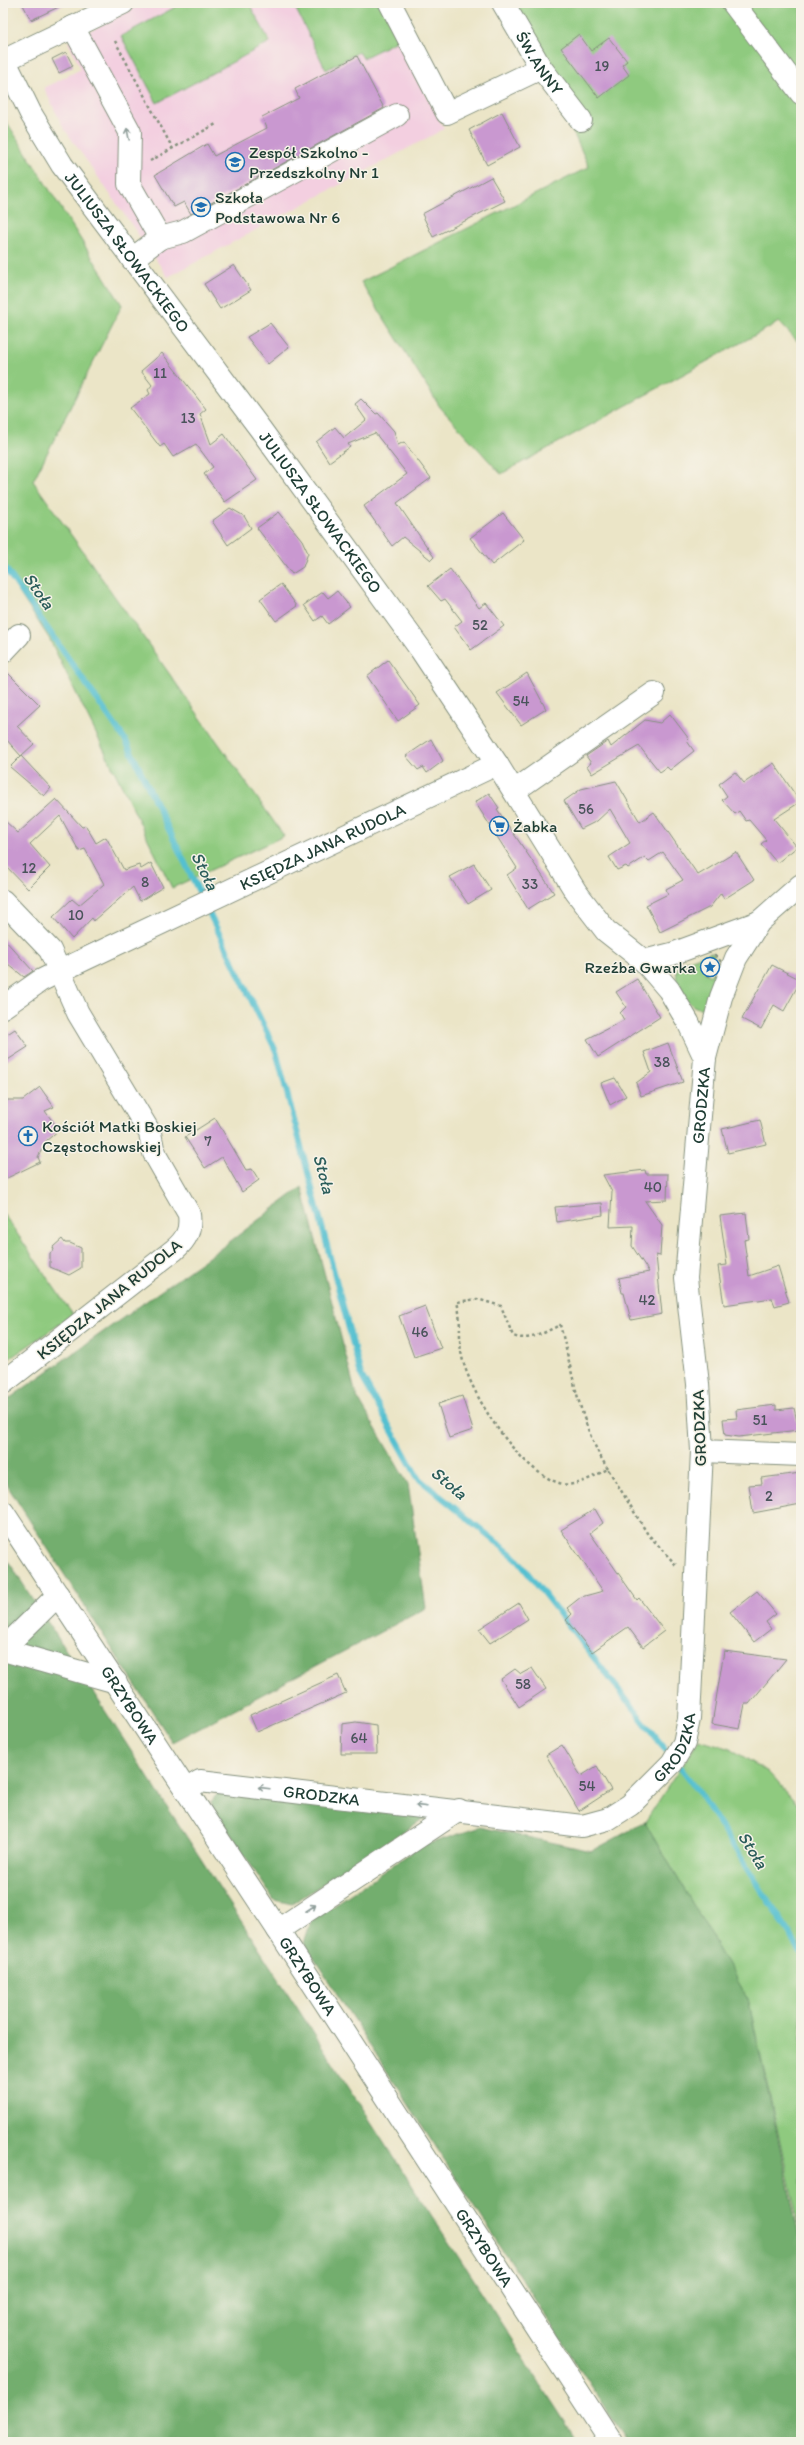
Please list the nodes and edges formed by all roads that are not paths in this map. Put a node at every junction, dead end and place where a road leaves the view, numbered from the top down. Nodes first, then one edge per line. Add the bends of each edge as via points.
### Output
1 (123, 3) edge
2 (390, 3) edge
3 (502, 3) edge
4 (733, 3) edge
5 (91, 10) edge
6 (73, 27) junction
7 (4, 58) edge
8 (541, 68) junction
9 (801, 93) edge
10 (397, 115) dead end
11 (581, 120) dead end
12 (160, 238) junction
13 (132, 259) junction
14 (19, 635) dead end
15 (3, 652) edge
16 (654, 693) dead end
17 (497, 764) junction
18 (514, 792) junction
19 (801, 885) edge
20 (3, 901) edge
21 (759, 922) junction
22 (644, 961) junction
23 (60, 971) junction
24 (3, 1007) edge
25 (705, 1058) junction
26 (3, 1382) edge
27 (702, 1451) junction
28 (801, 1455) edge
29 (3, 1512) edge
30 (58, 1595) junction
31 (3, 1649) edge
32 (116, 1682) junction
33 (186, 1790) junction
34 (459, 1810) junction
35 (278, 1930) junction
36 (611, 2442) edge

1 - 5 street
2 - 8 street via 447,113
3 - 8 street, ŚW.ANNY
4 - 9 street
5 - 6 street
6 - 7 street
12 -> 6 street via 129,184 130,132
7 - 13 street, JULIUSZA SŁOWACKIEGO via 31,114 62,165
8 - 11 street, ŚW.ANNY
10 - 12 street via 183,232
12 - 13 street
13 - 17 street, JULIUSZA SŁOWACKIEGO via 344,542 421,650
14 - 15 street
16 - 18 street
17 - 18 street, JULIUSZA SŁOWACKIEGO
17 - 23 street, KSIĘDZA JANA RUDOLA
18 - 22 street, JULIUSZA SŁOWACKIEGO via 576,892 606,931
19 - 21 street, GRODZKA
20 - 23 street via 50,950
21 - 22 street via 672,954
21 - 25 street, GRODZKA via 736,958 721,997
22 - 25 street, JULIUSZA SŁOWACKIEGO via 669,990
23 - 24 street, KSIĘDZA JANA RUDOLA via 40,981
23 - 26 street, KSIĘDZA JANA RUDOLA via 78,1013 150,1133 154,1153 189,1214 190,1226 188,1236 174,1250
25 - 27 street, GRODZKA via 686,1278 698,1384
27 - 28 street
27 - 34 street, GRODZKA via 689,1719 684,1743 672,1763 630,1805 608,1819 582,1826
29 - 30 street, GRZYBOWA
30 - 31 street
30 - 32 street, GRZYBOWA
31 - 32 street
32 - 33 street, GRZYBOWA
34 -> 33 street, GRODZKA via 200,1781
33 - 35 street, GRZYBOWA
35 -> 34 street
35 - 36 street, GRZYBOWA

